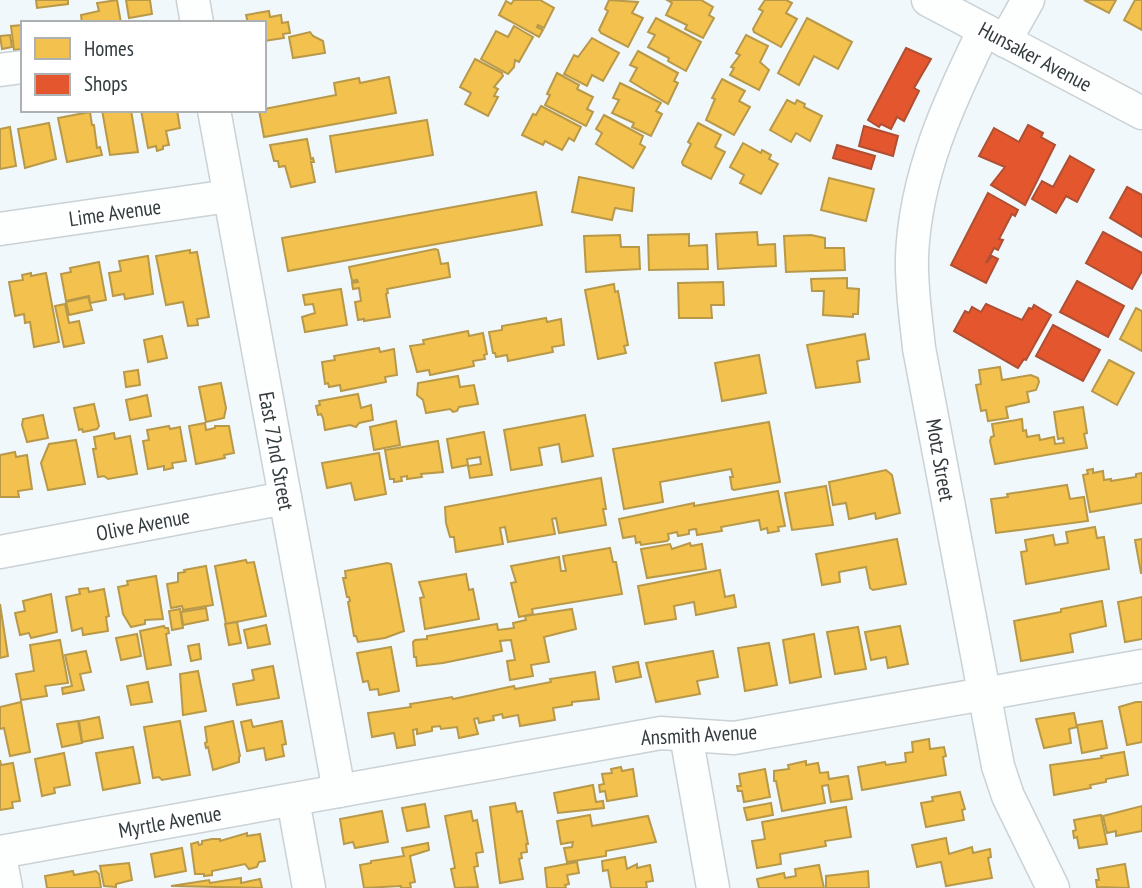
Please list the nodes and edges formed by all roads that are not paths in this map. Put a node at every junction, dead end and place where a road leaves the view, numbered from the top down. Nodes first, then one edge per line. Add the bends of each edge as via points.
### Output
1 (193, 0) edge
2 (928, 0) edge
3 (1028, 0) edge
4 (197, 21) edge
5 (995, 35) junction
6 (21, 67) edge
7 (0, 70) edge
8 (214, 112) edge
9 (1142, 113) edge
10 (229, 196) junction
11 (0, 229) edge
12 (285, 498) junction
13 (0, 552) edge
14 (1142, 666) edge
15 (983, 694) junction
16 (686, 735) junction
17 (339, 791) junction
18 (293, 800) junction
19 (0, 854) edge
20 (6, 888) edge
21 (309, 888) edge
22 (713, 888) edge
23 (1053, 888) edge

1 - 4 street
2 - 5 street, Hunsaker Avenue
3 - 5 street, Motz Street
5 - 9 street, Hunsaker Avenue
5 - 15 street, Motz Street via 936,136 919,203 912,257 919,348
6 - 7 street
8 - 10 street, East 72nd Street
10 - 11 street, Lime Avenue
10 - 12 street, East 72nd Street
12 - 13 street, Olive Avenue
12 - 17 street, East 72nd Street
14 - 15 street, Ansmith Avenue
15 - 16 street, Ansmith Avenue via 734,738
15 - 23 street, Motz Street via 1003,781
16 - 17 street, Ansmith Avenue via 661,733
16 - 22 street
17 - 18 street, Myrtle Avenue
18 - 19 street, Myrtle Avenue
18 - 21 street
19 - 20 street

